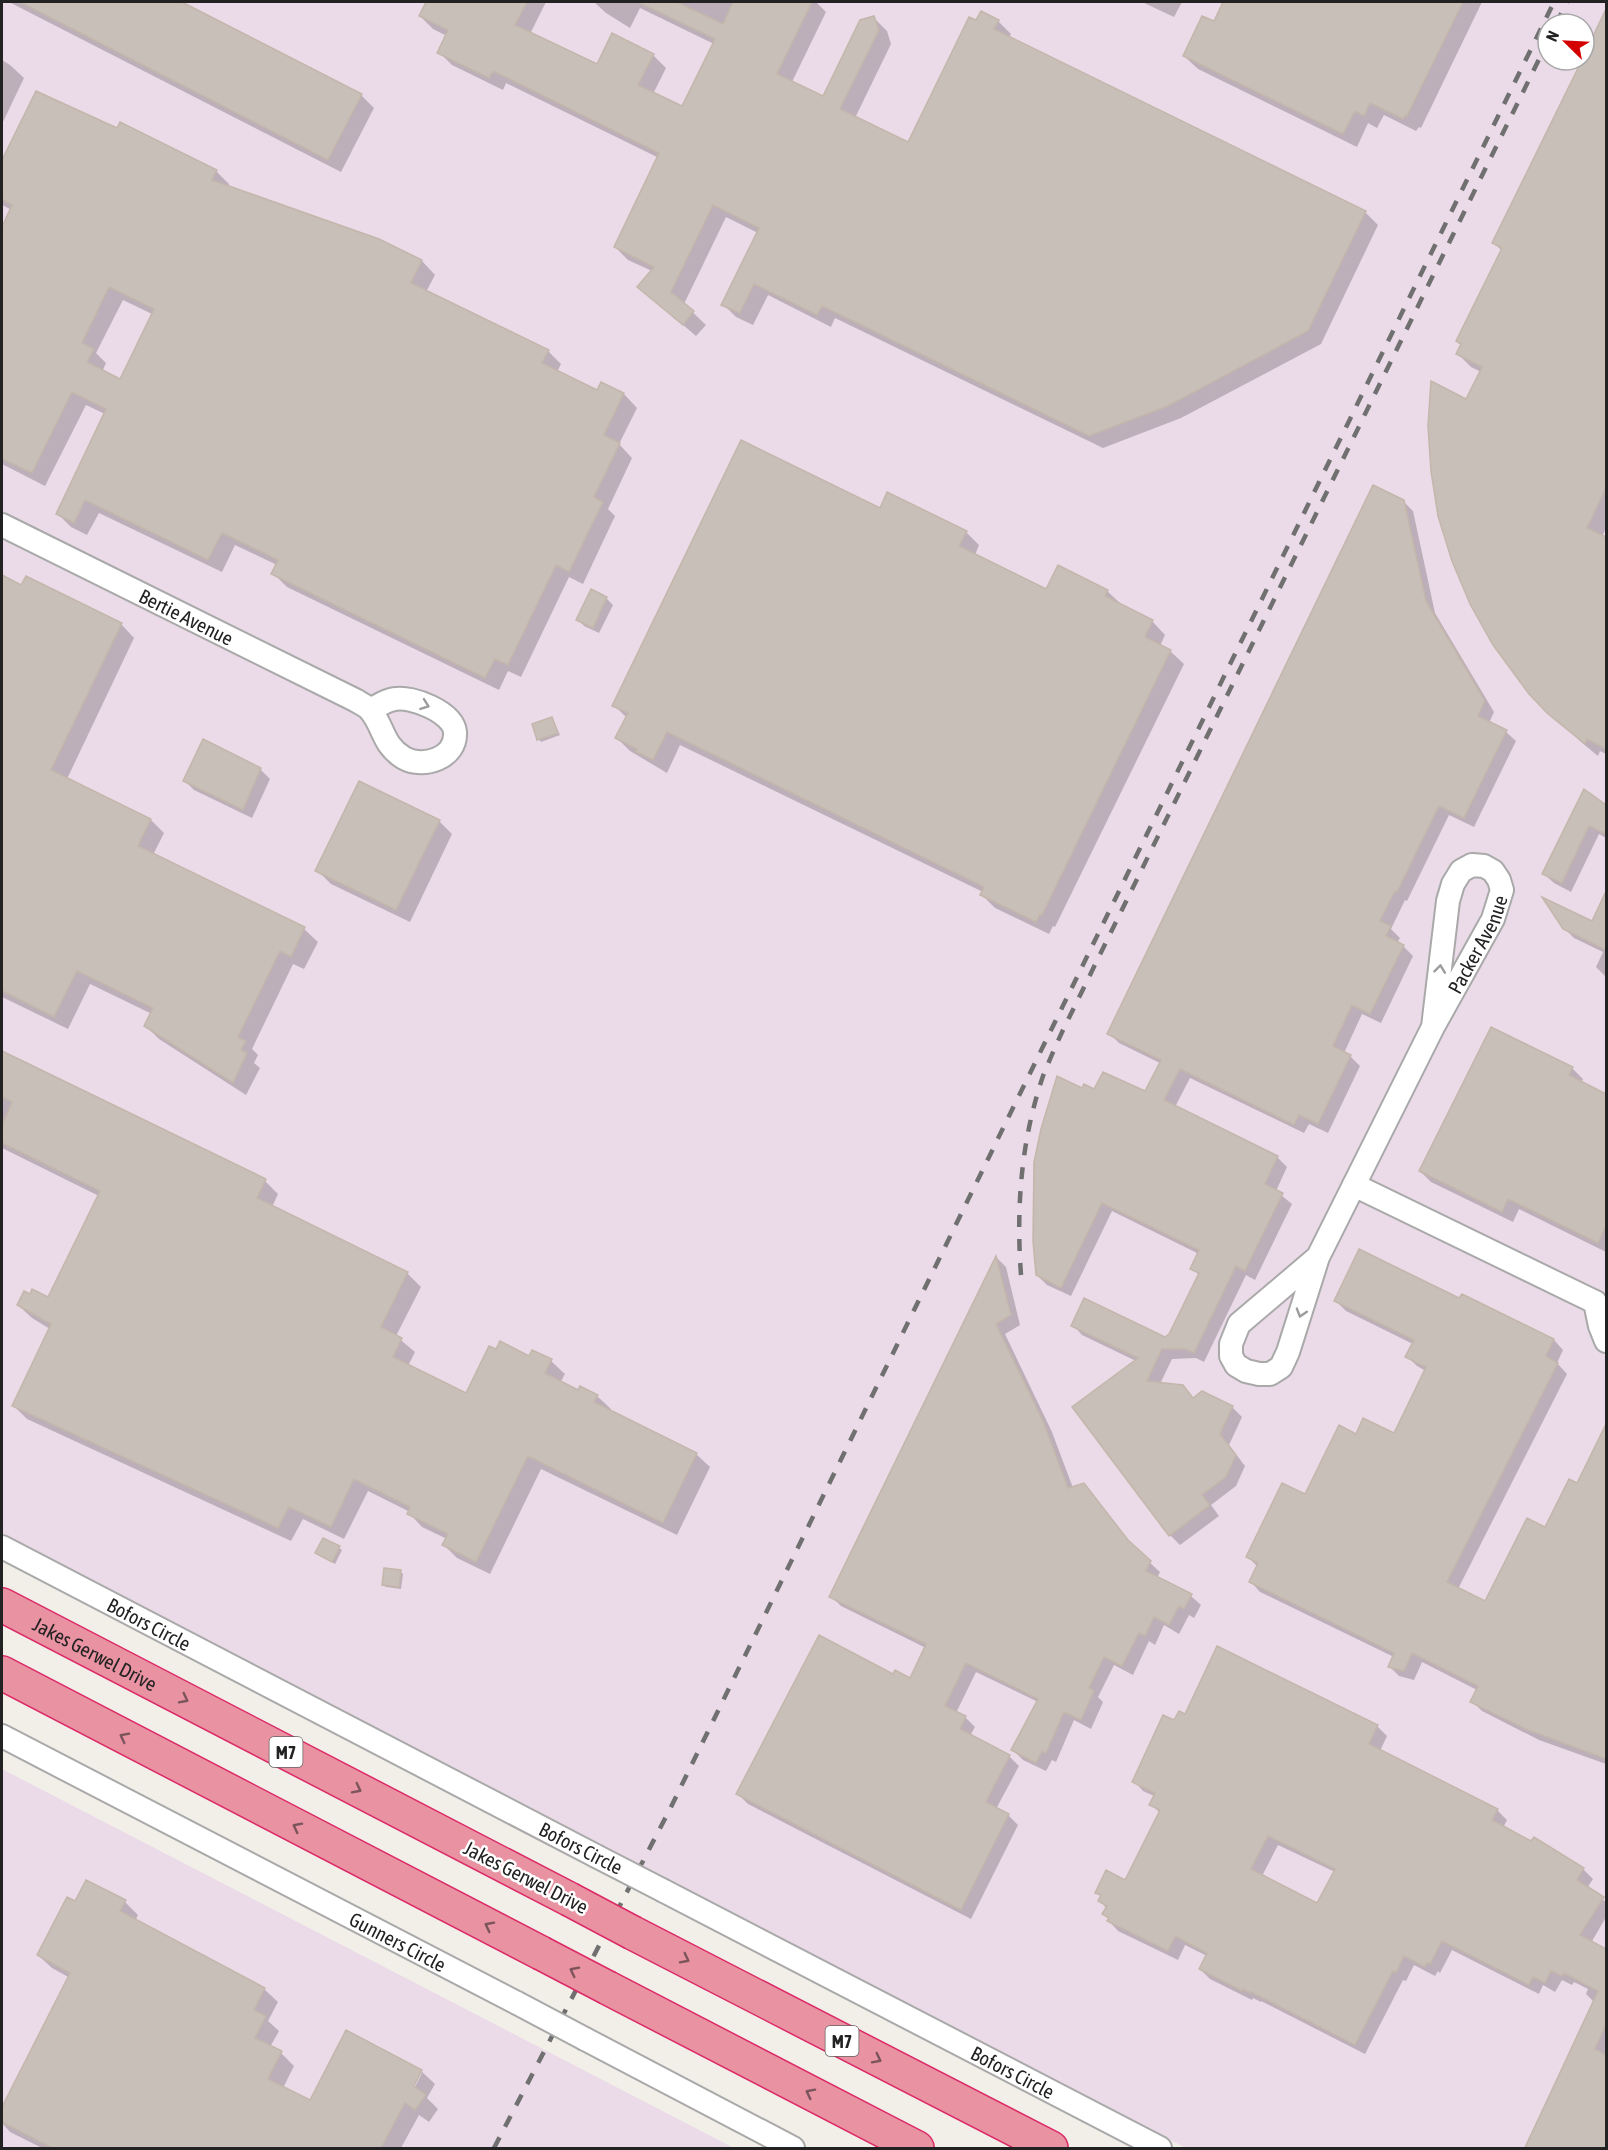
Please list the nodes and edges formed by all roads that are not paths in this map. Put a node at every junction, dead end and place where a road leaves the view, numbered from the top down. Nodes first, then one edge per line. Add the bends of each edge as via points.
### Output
1 (2, 525) edge
2 (370, 710) dead end
3 (1433, 1027) junction
4 (1354, 1185) junction
5 (1318, 1257) junction
6 (1601, 1299) edge
7 (1606, 1341) edge
8 (2, 1547) edge
9 (2, 1605) edge
10 (2, 1673) edge
11 (2, 1736) edge
12 (793, 2148) edge
13 (917, 2148) edge
14 (1051, 2148) edge
15 (1160, 2148) edge

1 - 2 street, Bertie Avenue
3 -> 3 street, Packer Avenue via 1453,884 1461,871 1472,865 1484,866 1499,880 1499,902
3 - 4 street, Packer Avenue
4 - 5 street, Packer Avenue
4 - 6 street
5 -> 5 street, Packer Avenue via 1281,1367 1270,1374 1259,1374 1236,1365 1231,1344 1239,1324
6 - 7 street via 1600,1326
8 - 15 street, Bofors Circle, bridge
9 -> 14 highway, Jakes Gerwel Drive / M7, bridge
13 -> 10 highway, bridge
11 - 12 street, Gunners Circle, bridge

